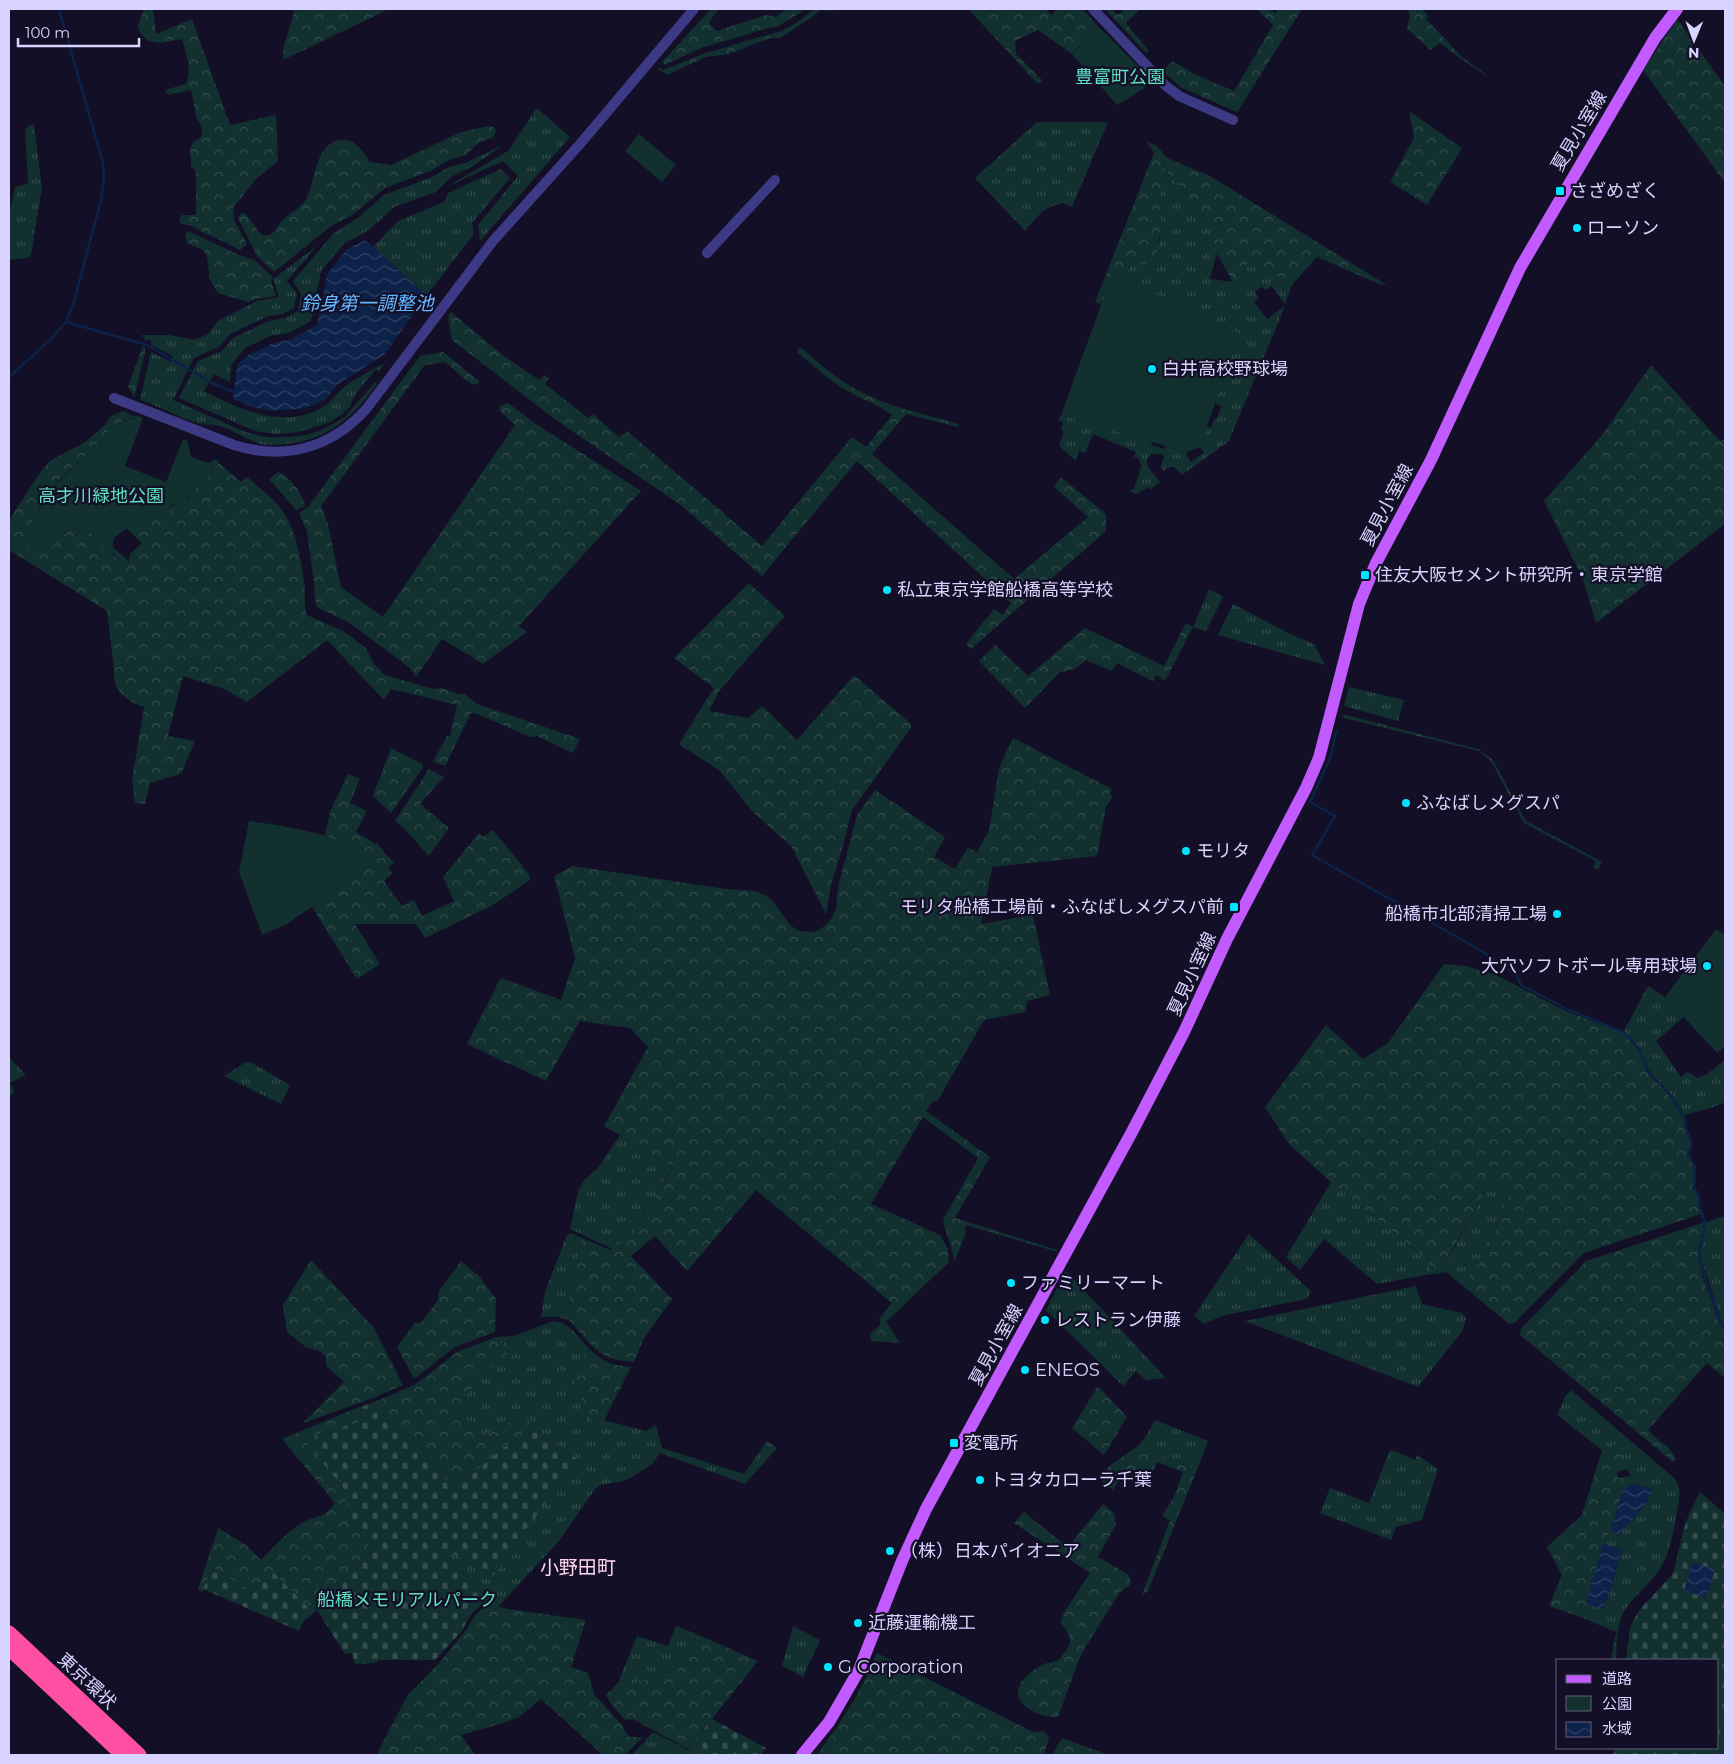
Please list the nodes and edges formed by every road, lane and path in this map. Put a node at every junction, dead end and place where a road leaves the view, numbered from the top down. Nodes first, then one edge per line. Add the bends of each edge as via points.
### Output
1 (694, 9) edge
2 (1093, 9) edge
3 (1677, 9) edge
4 (1233, 120) dead end
5 (775, 180) dead end
6 (707, 253) dead end
7 (114, 398) dead end
8 (9, 1633) edge
9 (9, 1648) edge
10 (122, 1755) edge
11 (139, 1755) edge
12 (802, 1755) edge

1 - 7 street via 494,241 367,408 344,430 316,445 298,450 253,450
2 - 4 street via 1165,86 1179,96
3 - 12 main road, 夏見小室線 via 1655,38 1520,268 1430,462 1366,585 1319,758 1306,788 1133,1130 926,1509 859,1670 829,1722
5 - 6 street
8 - 11 highway, 東京環状
9 - 10 highway, 東京環状

